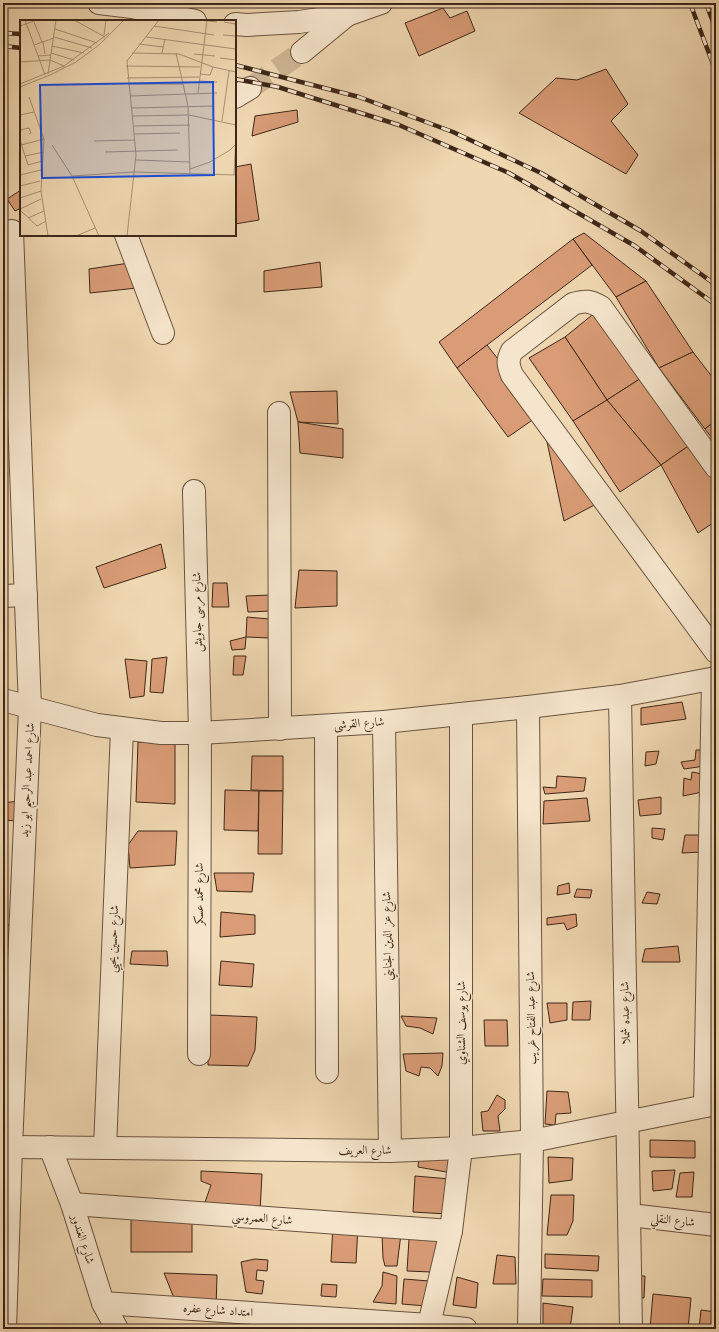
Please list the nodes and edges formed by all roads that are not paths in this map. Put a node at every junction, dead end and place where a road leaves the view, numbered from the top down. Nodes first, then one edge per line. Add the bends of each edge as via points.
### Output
1 (99, 3) edge
2 (195, 3) edge
3 (381, 3) edge
4 (132, 5) edge
5 (297, 12) edge
6 (347, 15) junction
7 (191, 20) edge
8 (198, 20) edge
9 (236, 24) edge
10 (302, 52) tunnel mouth
11 (12, 231) edge
12 (126, 236) edge
13 (9, 304) edge
14 (163, 333) dead end
15 (279, 413) dead end
16 (716, 467) edge
17 (194, 490) dead end
18 (26, 595) junction
19 (3, 596) edge
20 (708, 626) edge
21 (716, 652) edge
22 (715, 678) edge
23 (620, 696) junction
24 (3, 700) edge
25 (528, 707) junction
26 (30, 708) junction
27 (461, 714) junction
28 (384, 722) junction
29 (326, 726) junction
30 (122, 729) junction
31 (280, 729) junction
32 (200, 733) junction
33 (199, 1054) dead end
34 (327, 1072) dead end
35 (710, 1105) edge
36 (627, 1122) junction
37 (532, 1141) junction
38 (10, 1147) junction
39 (50, 1147) junction
40 (105, 1148) junction
41 (461, 1148) junction
42 (390, 1151) junction
43 (72, 1204) junction
44 (630, 1215) junction
45 (716, 1225) edge
46 (451, 1231) junction
47 (103, 1303) junction
48 (428, 1327) edge
49 (5, 1329) edge
50 (118, 1329) edge
51 (466, 1329) edge
52 (529, 1329) edge
53 (631, 1329) edge

1 - 4 street
2 - 8 street
3 - 6 street
4 - 7 street
5 - 6 street
5 - 9 street via 247,25
6 - 10 street
11 - 13 street, شارع احمد عبد الرحيم ابو زيد
12 - 14 street
13 - 18 street, شارع احمد عبد الرحيم ابو زيد
15 - 31 street
16 - 20 street via 601,307 591,301 573,304 512,351 508,358 512,374
17 - 32 street, شارع مرسى جاويش
18 - 19 street
18 - 26 street, شارع احمد عبد الرحيم ابو زيد
20 - 21 street
22 - 23 street, شارع القرشى
22 - 35 street
23 - 25 street, شارع القرشى
23 - 36 street, شارع عبده شملا
24 - 26 street, شارع القرشى
25 - 27 street, شارع القرشى
25 - 37 street, شارع عبد الفتاح غريب
26 - 30 street, شارع القرشى via 97,726
26 - 38 street, شارع احمد عبد الرحيم ابو زيد
27 - 28 street, شارع القرشى
27 - 41 street, شارع يوسف الشناوي
28 - 29 street, شارع القرشى
28 - 42 street, شارع عز الدين الجنايني
29 - 31 street, شارع القرشى
29 - 34 street
30 - 32 street, شارع القرشى
30 - 40 street, شارع حسين يحيي
31 - 32 street, شارع القرشى
32 - 33 street, شارع محمد عسكر
35 - 36 street, شارع العريف
36 - 37 street, شارع العريف
36 - 44 street, شارع عبده شملا
37 - 41 street, شارع العريف
37 - 52 street, شارع عبد الفتاح غريب
38 - 39 street, شارع العريف
38 - 49 street, شارع احمد عبد الرحيم ابو زيد
39 - 40 street, شارع العريف
39 - 43 street, شارع الغندور
40 - 42 street, شارع العريف
41 - 42 street, شارع العريف
41 - 46 street, شارع يوسف الشناوي
43 - 46 street, شارع العمروسي
43 - 47 street, شارع الغندور
44 - 45 street, شارع النقلي
44 - 53 street, شارع عبده شملا
46 - 48 street, شارع يوسف الشناوي
47 - 48 street, امتداد شارع عفره
47 - 50 street, شارع الغندور
48 - 51 street, امتداد شارع عفره

